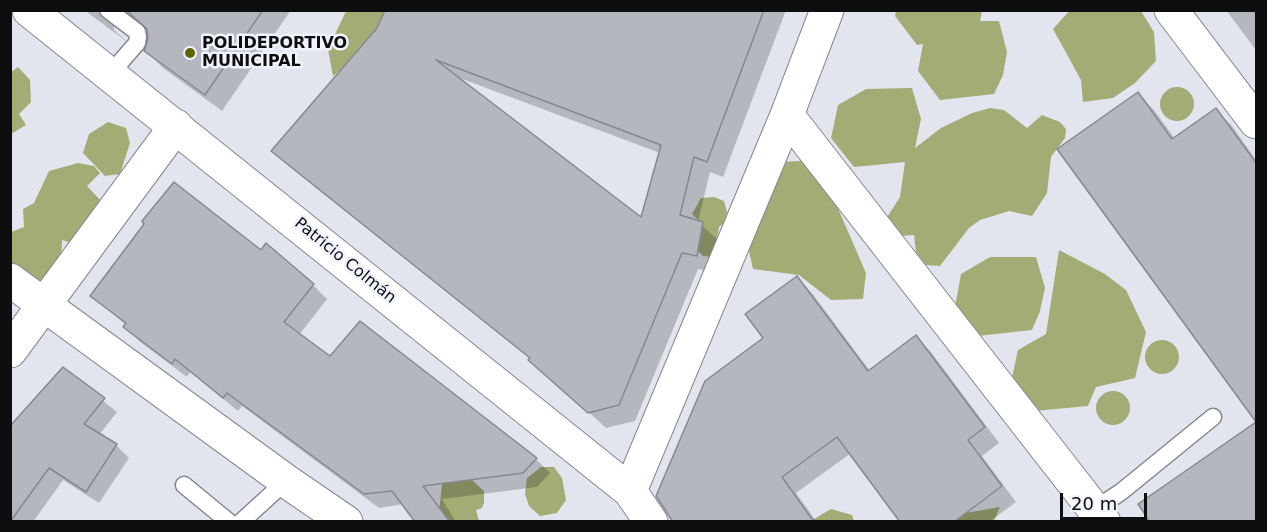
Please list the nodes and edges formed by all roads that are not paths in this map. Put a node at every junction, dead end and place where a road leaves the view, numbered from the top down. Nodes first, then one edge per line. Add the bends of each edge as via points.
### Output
1 (29, 10) edge
2 (108, 10) edge
3 (827, 10) edge
4 (1171, 10) edge
5 (110, 74) junction
6 (787, 115) junction
7 (1257, 122) edge
8 (176, 126) junction
9 (10, 280) edge
10 (46, 305) junction
11 (10, 351) edge
12 (1213, 417) dead end
13 (286, 481) junction
14 (184, 485) dead end
15 (630, 490) junction
16 (1099, 515) edge
17 (229, 522) edge
18 (241, 522) edge
19 (346, 522) edge
20 (651, 522) edge

1 - 5 street, Patricio Colmán
2 - 5 lane via 137,32 138,37
3 - 6 street
4 - 7 street
5 - 8 street, Patricio Colmán
6 - 15 street
6 - 16 street
8 - 10 street
8 - 15 street, Patricio Colmán
9 - 10 street
10 - 11 street
10 - 13 street
12 - 16 lane via 1121,492
13 - 18 lane
13 - 19 street
14 - 17 lane
15 - 20 street, Patricio Colmán

